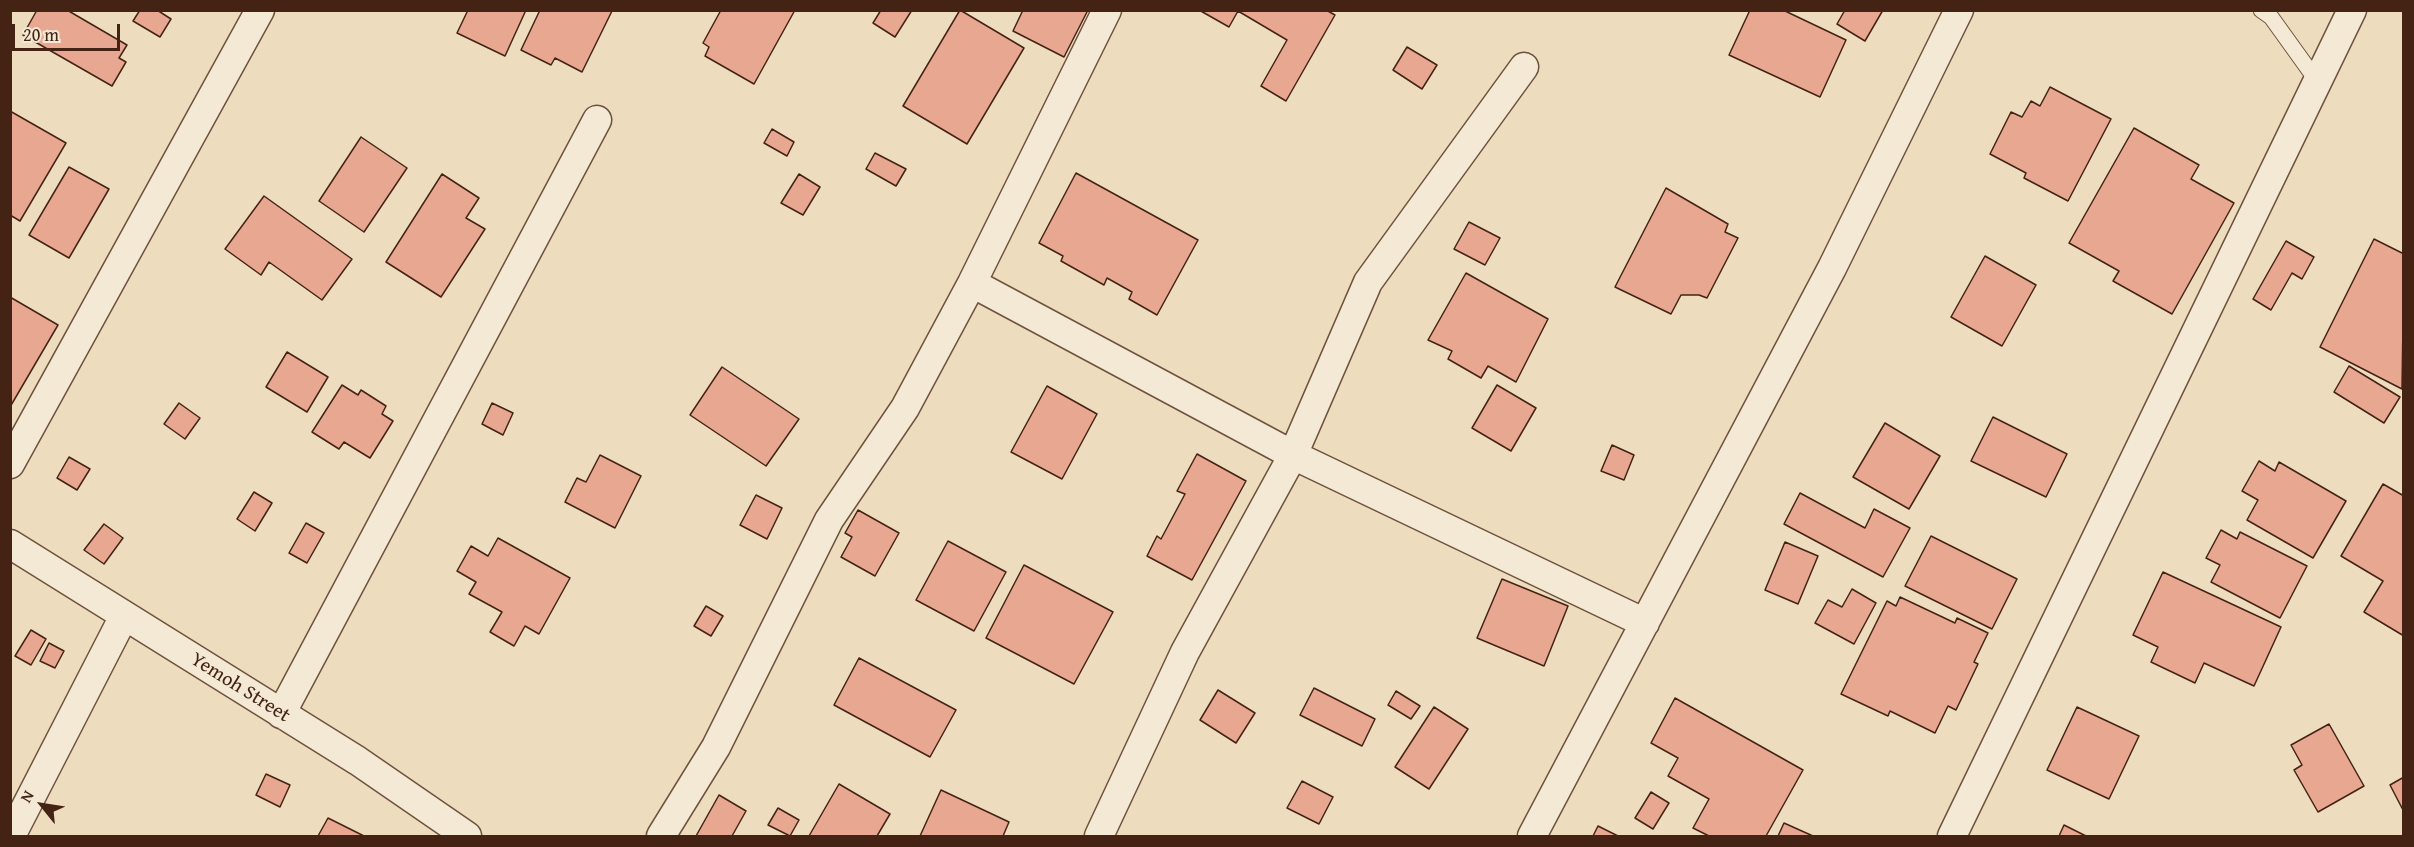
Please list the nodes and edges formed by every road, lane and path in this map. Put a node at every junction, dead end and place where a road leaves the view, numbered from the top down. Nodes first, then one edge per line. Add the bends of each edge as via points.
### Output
1 (260, 10) edge
2 (1107, 10) edge
3 (1959, 10) edge
4 (2261, 10) edge
5 (2352, 10) edge
6 (1524, 68) dead end
7 (2317, 81) junction
8 (597, 120) dead end
9 (972, 283) junction
10 (1293, 454) junction
11 (10, 464) edge
12 (10, 544) edge
13 (124, 616) junction
14 (1645, 623) junction
15 (281, 714) junction
16 (10, 837) edge
17 (467, 837) edge
18 (661, 837) edge
19 (1099, 837) edge
20 (1532, 837) edge
21 (1952, 837) edge

1 - 11 street
2 - 9 street
3 - 14 street via 1832,268
4 - 7 lane via 2271,17
5 - 7 street
6 - 10 street via 1368,282
7 - 21 street
8 - 15 street
9 - 10 street
9 - 18 street via 906,408 829,520 716,747
10 - 14 street
10 - 19 street via 1185,652
12 - 13 street, Yemoh Street
13 - 15 street, Yemoh Street
13 - 16 street
14 - 20 street
15 - 17 street, Yemoh Street via 358,761

